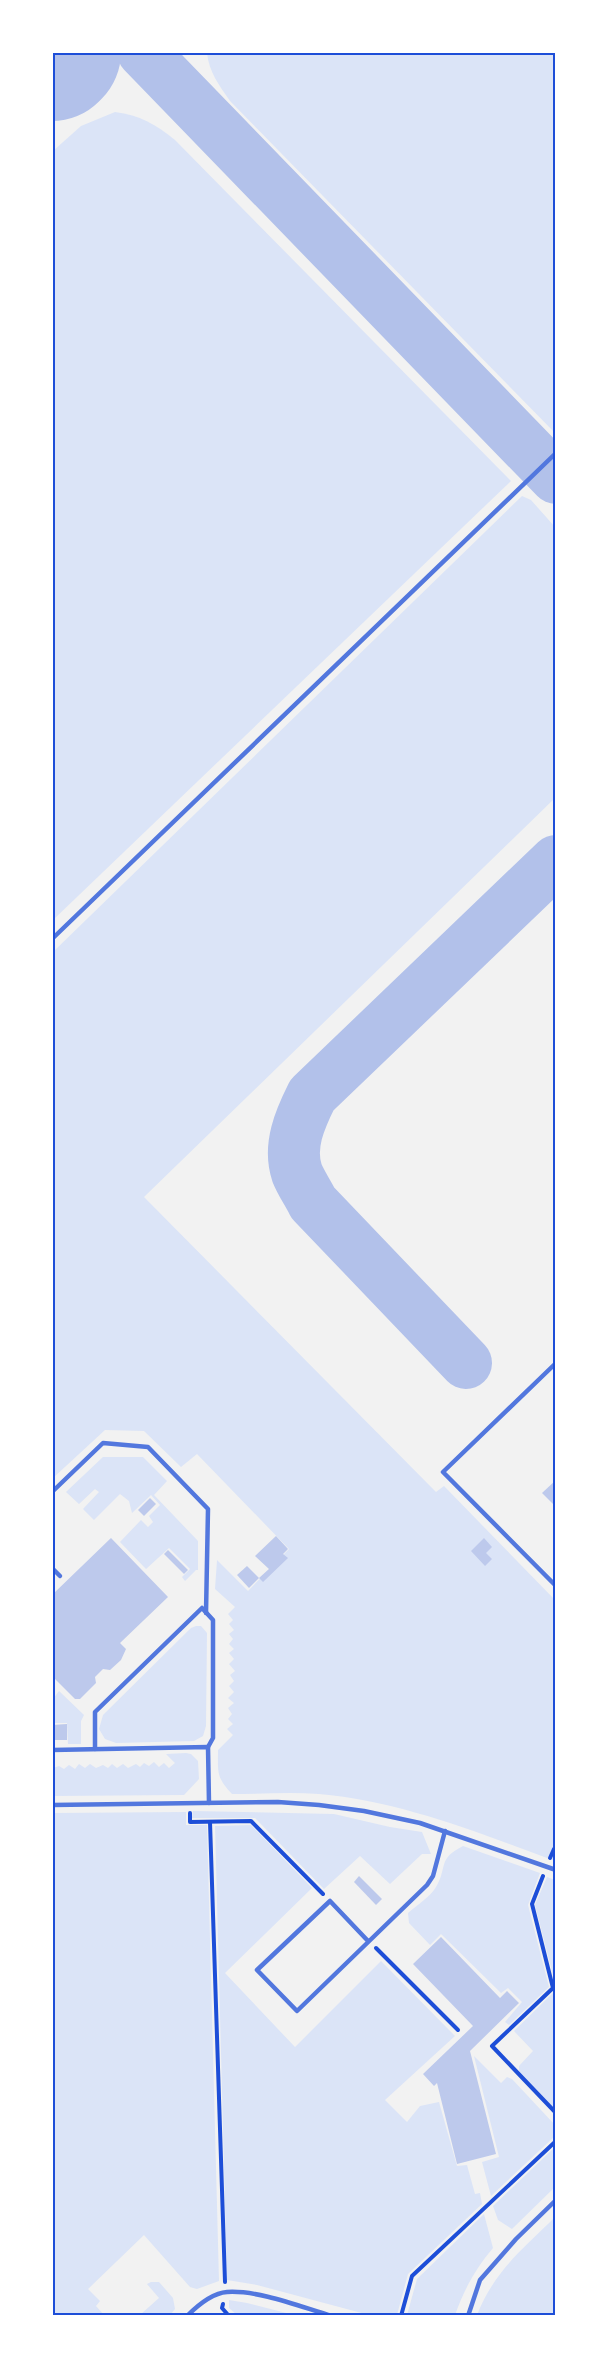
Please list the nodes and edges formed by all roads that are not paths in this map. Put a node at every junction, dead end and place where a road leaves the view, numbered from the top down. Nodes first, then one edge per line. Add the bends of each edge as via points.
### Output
1 (555, 453) edge
2 (52, 939) edge
3 (555, 1363) edge
4 (52, 1492) edge
5 (52, 1568) edge
6 (60, 1576) dead end
7 (555, 1586) edge
8 (206, 1612) junction
9 (208, 1747) junction
10 (95, 1749) junction
11 (52, 1750) edge
12 (209, 1803) junction
13 (52, 1805) edge
14 (445, 1831) junction
15 (555, 1870) edge
16 (368, 1941) junction
17 (555, 2200) edge
18 (187, 2316) edge
19 (332, 2316) edge
20 (468, 2316) edge

1 - 2 lane
3 - 7 lane via 443,1472
4 - 8 lane via 102,1443 148,1448 208,1509
5 - 6 lane
8 - 9 lane via 213,1620 213,1738
8 - 10 lane via 202,1608 95,1712
9 - 10 lane
9 - 12 lane
10 - 11 lane
12 - 13 lane
12 - 14 lane via 319,1804
14 - 15 lane
14 - 16 lane via 427,1885
16 - 16 lane via 297,2011 257,1970 330,1901
17 - 20 lane via 480,2280
18 - 19 lane via 225,2292 256,2295

